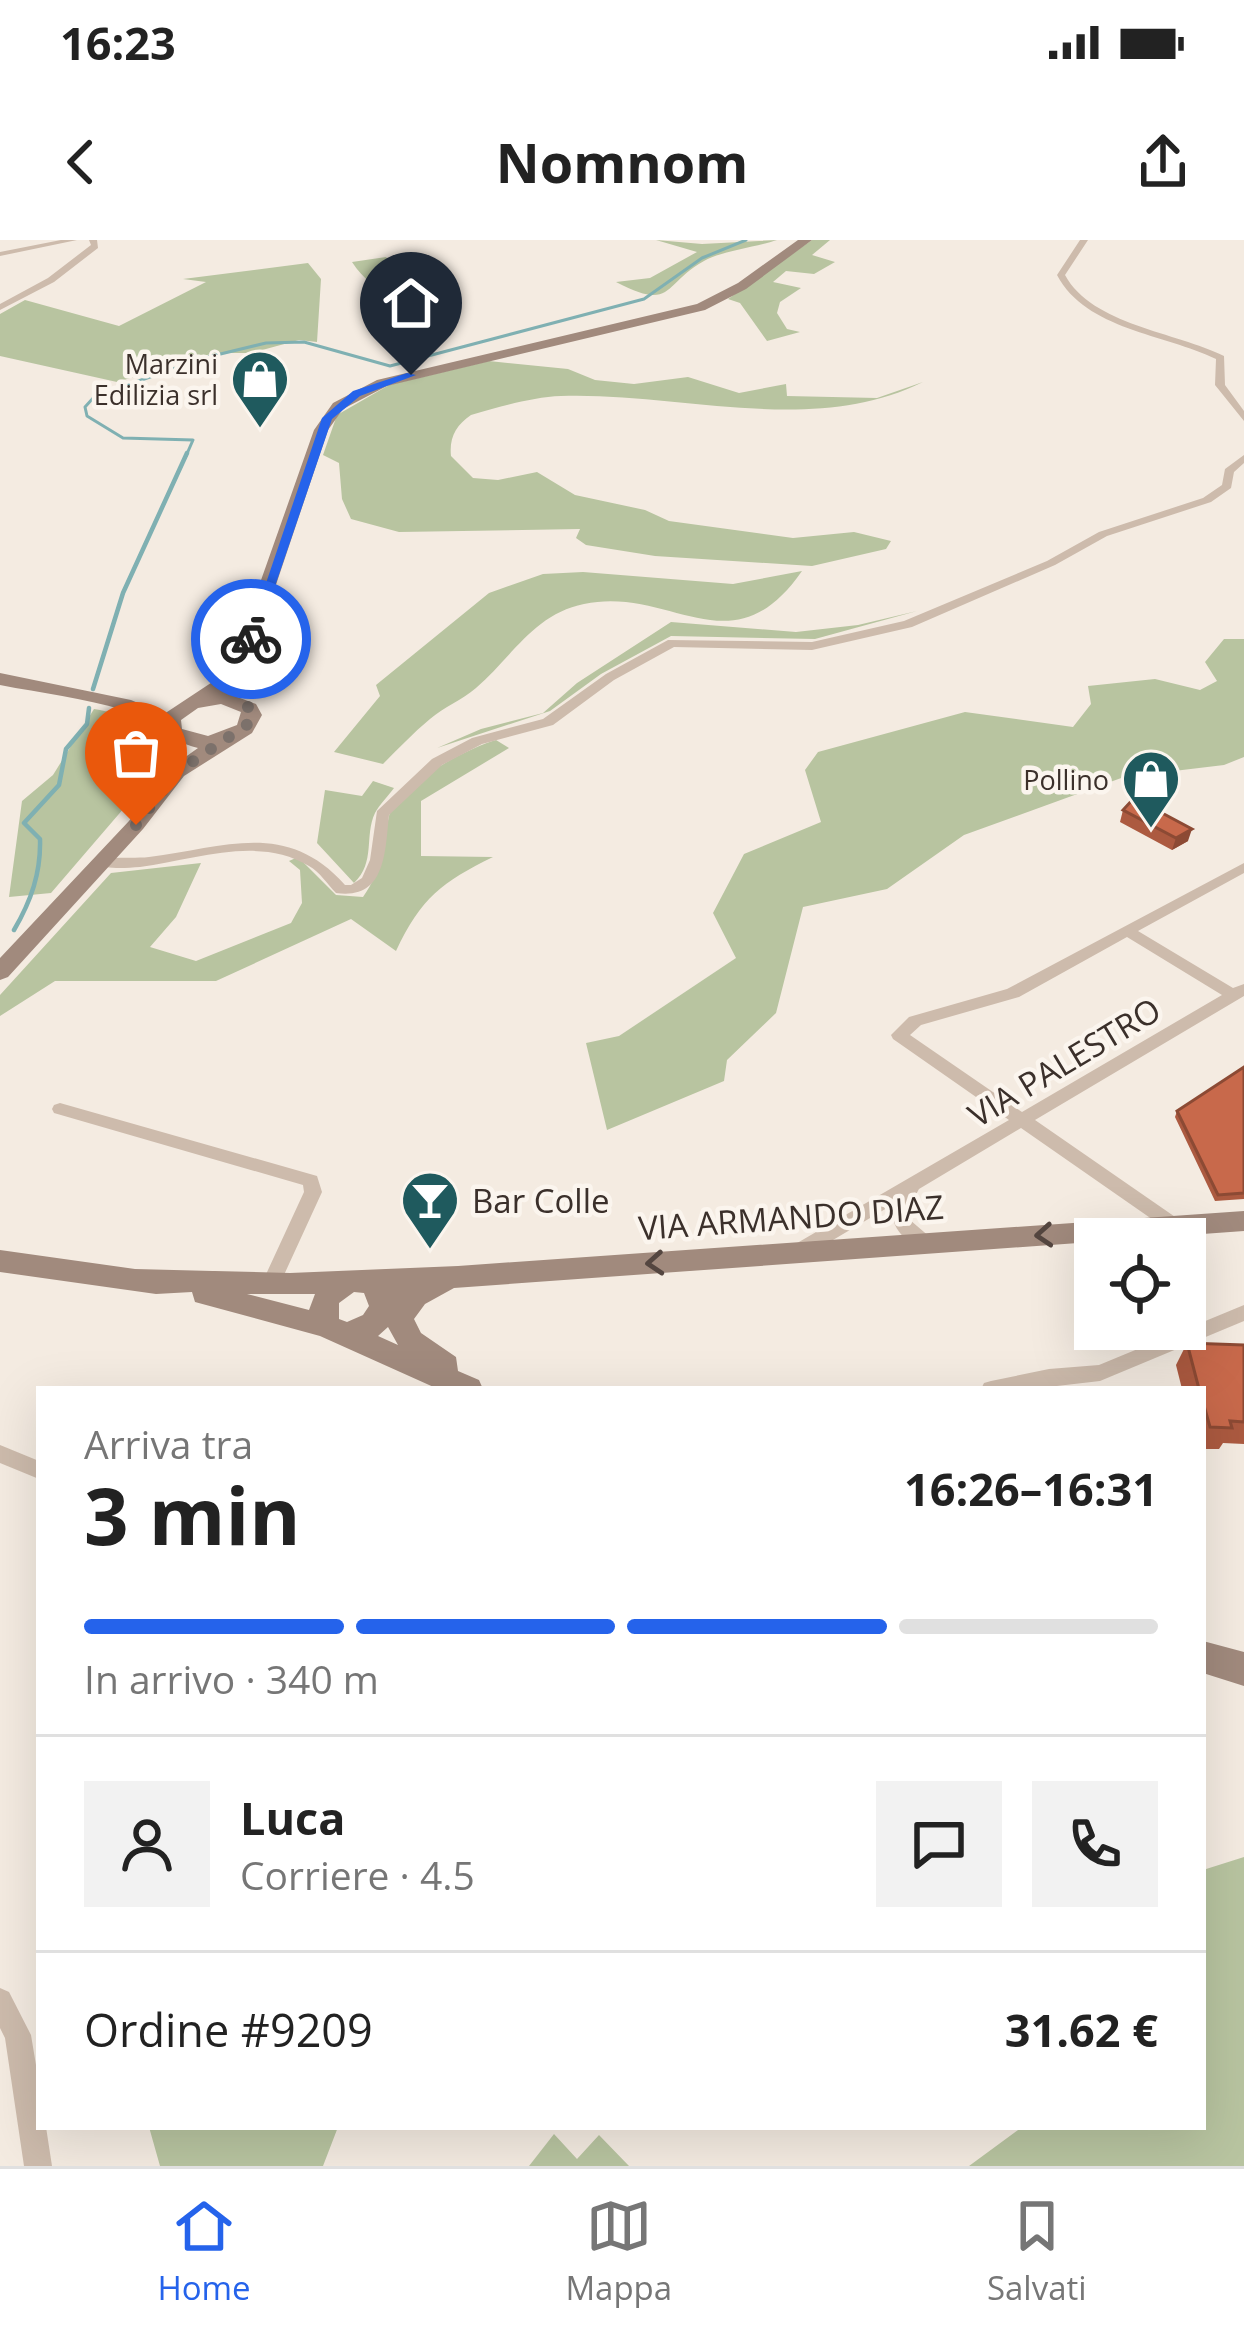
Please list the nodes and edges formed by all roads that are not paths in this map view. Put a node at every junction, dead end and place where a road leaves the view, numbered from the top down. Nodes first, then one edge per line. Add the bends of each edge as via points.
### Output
1 (74, 240) edge
2 (93, 240) edge
3 (806, 240) edge
4 (1084, 240) edge
5 (0, 254) edge
6 (0, 308) edge
7 (1244, 418) edge
8 (1244, 458) edge
9 (237, 674) junction
10 (0, 680) edge
11 (193, 703) junction
12 (242, 703) junction
13 (131, 706) junction
14 (173, 730) junction
15 (222, 740) junction
16 (177, 772) junction
17 (101, 863) junction
18 (1244, 867) edge
19 (1127, 931) junction
20 (0, 972) edge
21 (1238, 992) edge
22 (60, 1109) dead end
23 (1022, 1123) junction
24 (914, 1186) junction
25 (1163, 1218) edge
26 (1244, 1221) edge
27 (1206, 1224) edge
28 (1074, 1233) edge
29 (928, 1244) junction
30 (795, 1253) junction
31 (0, 1261) edge
32 (458, 1277) junction
33 (356, 1280) junction
34 (273, 1296) junction
35 (1244, 1313) edge
36 (336, 1330) junction
37 (433, 1383) edge
38 (477, 1386) edge
39 (1006, 1386) edge
40 (0, 1454) edge
41 (36, 1469) edge
42 (1206, 1658) edge
43 (1244, 1669) edge
44 (0, 2001) edge
45 (38, 2166) edge

1 - 5 street
2 - 6 street via 61,274
3 - 9 street via 700,307 402,377 338,406 322,428
4 - 7 street via 1061,275 1071,294 1221,358 1220,385
8 - 17 street via 1207,500 1103,534 908,624 812,646 672,644 548,722 476,741 437,762 384,810 375,867 353,890 280,848
9 - 11 street
9 - 12 street
10 - 13 street
11 - 12 street
11 - 13 street
11 - 14 street
12 - 15 street via 251,722
13 - 14 street
14 - 15 street via 197,742
14 - 16 street via 182,749
15 - 16 street
16 - 17 street
17 - 20 street
18 - 19 street
19 - 21 street
19 - 23 street via 1006,997 901,1031
21 - 23 street, VIA PALESTRO
22 - 34 street via 311,1181
23 - 24 street, VIA PALESTRO
23 - 25 street
24 - 29 street via 898,1217
24 - 30 street, VIA PALESTRO
26 - 27 street, VIA ARMANDO DIAZ
28 -> 29 street, VIA ARMANDO DIAZ
29 - 30 street, VIA ARMANDO DIAZ
30 -> 32 street, VIA ARMANDO DIAZ
31 - 34 street, VIA ARMANDO DIAZ
32 - 33 street, VIA ARMANDO DIAZ
32 - 38 street via 412,1296 399,1320 422,1351
33 - 34 street, VIA ARMANDO DIAZ
33 - 36 street via 329,1294 322,1308
33 - 36 street via 382,1293 384,1309 371,1326
34 - 36 street, VIA ARMANDO DIAZ
35 - 39 street via 1100,1373
36 - 37 street, VIA ARMANDO DIAZ
40 - 41 street
42 - 43 street
44 - 45 street via 18,2035

